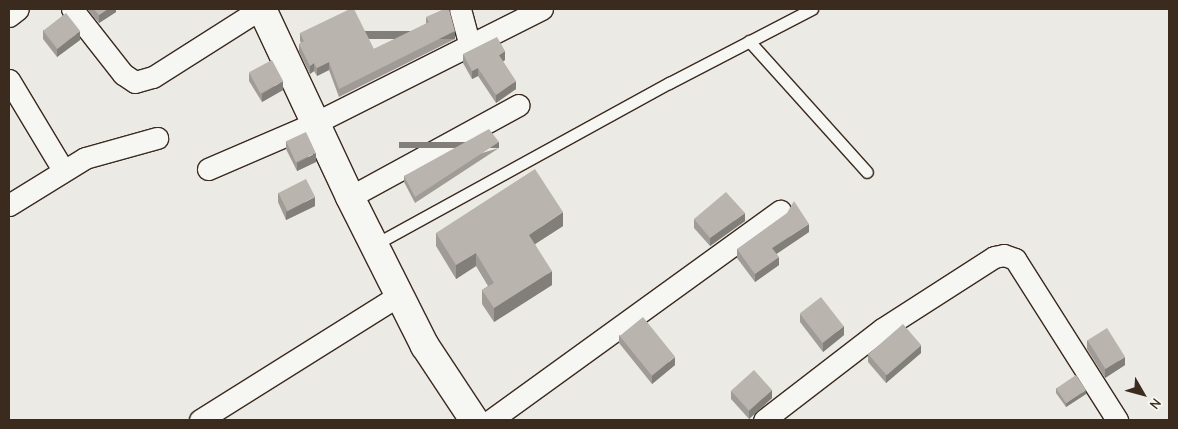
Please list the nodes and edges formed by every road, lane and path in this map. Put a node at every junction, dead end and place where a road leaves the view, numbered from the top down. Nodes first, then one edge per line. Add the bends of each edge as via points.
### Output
1 (18, 9) edge
2 (72, 9) edge
3 (261, 9) edge
4 (460, 9) edge
5 (542, 9) edge
6 (812, 9) edge
7 (9, 16) edge
8 (749, 41) junction
9 (470, 46) junction
10 (9, 80) edge
11 (520, 104) dead end
12 (315, 123) junction
13 (157, 138) dead end
14 (208, 169) dead end
15 (63, 170) junction
16 (868, 172) dead end
17 (350, 197) junction
18 (9, 205) edge
19 (780, 210) dead end
20 (374, 245) junction
21 (399, 294) junction
22 (200, 420) edge
23 (474, 420) edge
24 (491, 420) edge
25 (764, 420) edge
26 (1117, 420) edge

1 - 7 street
2 - 3 street via 124,74 135,82 153,77
3 - 12 street
4 - 9 street
5 - 9 street
6 - 8 lane
8 - 16 lane
8 - 20 lane
9 - 12 street
10 - 15 street
11 - 17 street
12 - 14 street
12 - 17 street
13 - 15 street via 102,152
15 - 18 street
17 - 20 street
19 - 24 street
20 - 21 street
21 - 22 street
21 - 23 street via 425,346
25 - 26 street via 882,329 994,257 1004,255 1014,259

